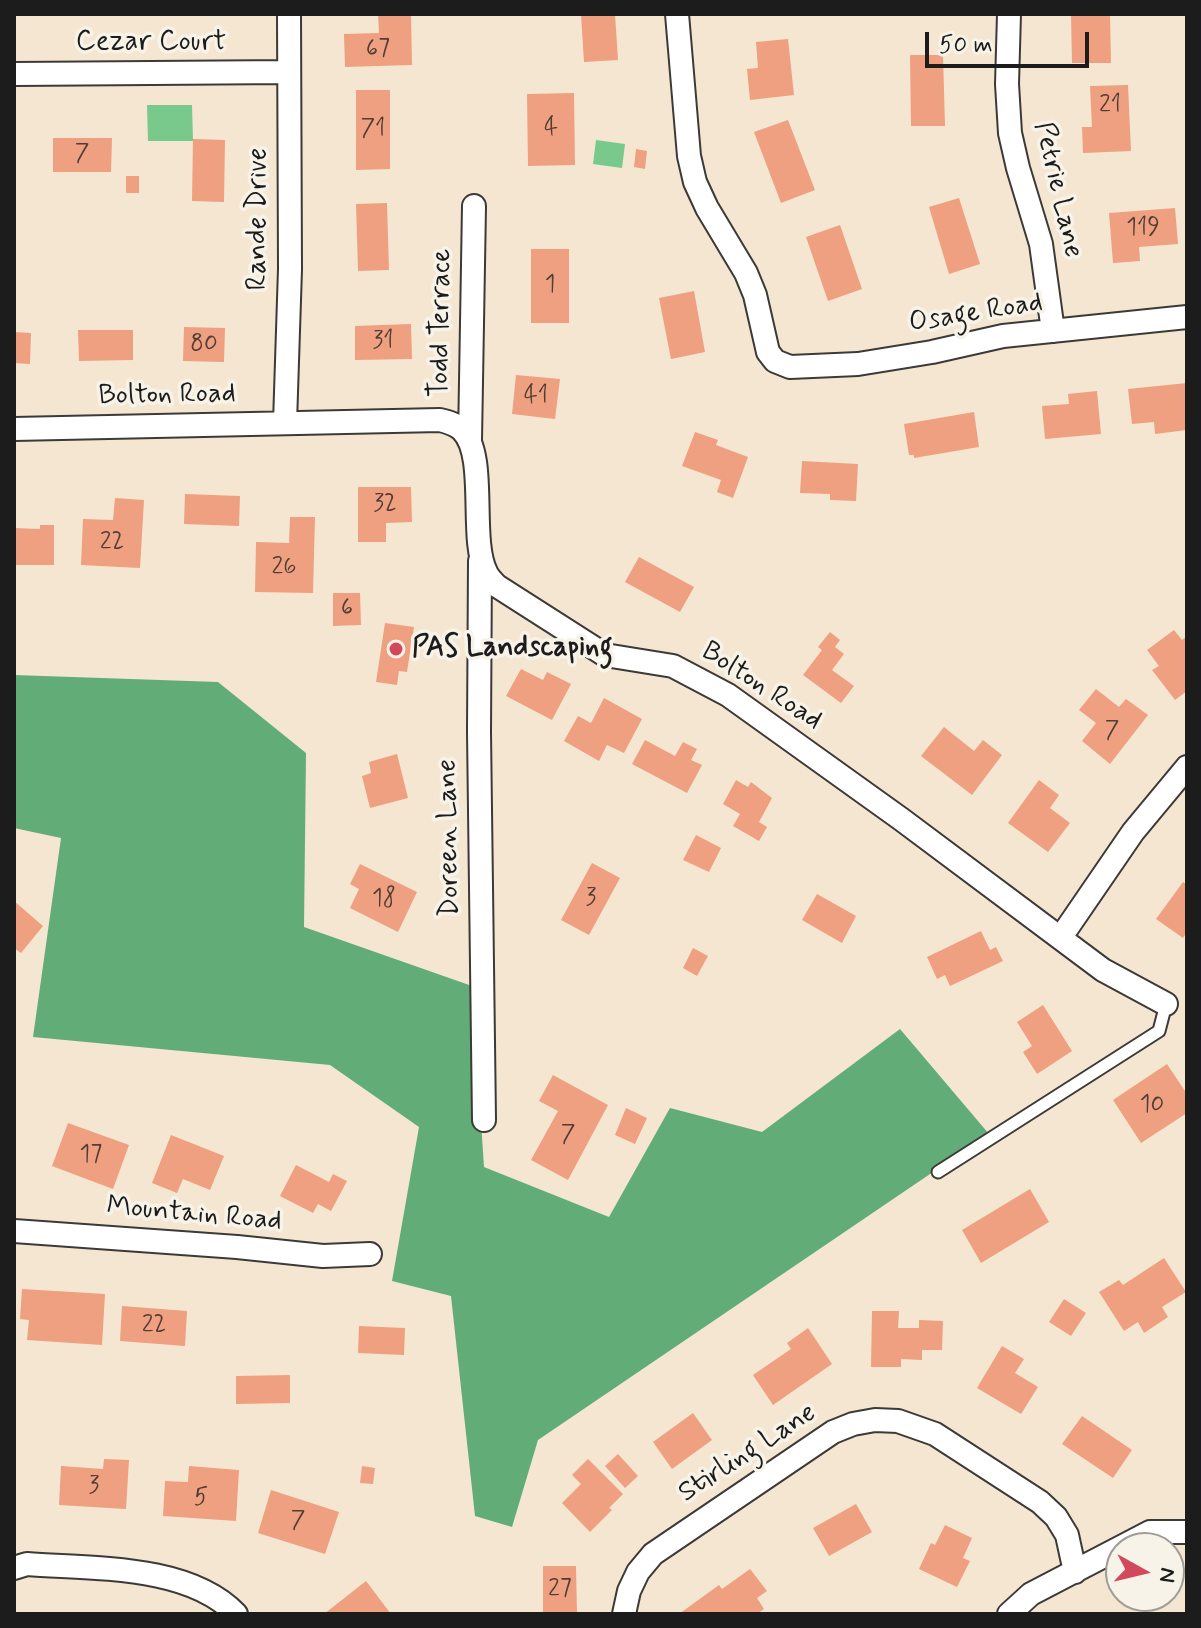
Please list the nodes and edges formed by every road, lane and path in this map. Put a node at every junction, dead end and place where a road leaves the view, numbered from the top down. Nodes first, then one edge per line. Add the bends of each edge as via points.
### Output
1 (289, 14) edge
2 (677, 14) edge
3 (1009, 14) edge
4 (289, 72) junction
5 (14, 74) edge
6 (474, 206) dead end
7 (1187, 317) edge
8 (1053, 331) junction
9 (285, 423) junction
10 (14, 429) edge
11 (470, 440) junction
12 (480, 556) junction
13 (1187, 767) edge
14 (1061, 937) junction
15 (1166, 1004) joint
16 (484, 1120) dead end
17 (938, 1172) dead end
18 (14, 1231) edge
19 (370, 1254) dead end
20 (1187, 1532) edge
21 (14, 1568) edge
22 (1075, 1572) junction
23 (236, 1614) edge
24 (624, 1614) edge
25 (1009, 1614) edge

1 - 4 street, Rande Drive
2 - 8 street, Osage Road via 695,182 746,273 775,361 790,367 858,364
3 - 8 street, Petrie Lane via 1010,133 1041,244
4 - 5 street, Cezar Court
4 - 9 street, Rande Drive
6 - 11 street, Todd Terrace
7 - 8 street, Osage Road
9 - 10 street, Bolton Road
9 - 11 street, Bolton Road via 440,420
11 - 12 street, Bolton Road
12 - 14 street, Bolton Road via 497,586 605,655 673,666 728,695
12 - 16 street, Doreen Lane
13 - 14 street via 1133,832
14 - 15 street, Bolton Road via 1103,970
15 - 17 lane via 1159,1031
18 - 19 street, Mountain Road via 323,1256
20 - 22 street via 1150,1532
21 - 23 street via 27,1564 155,1575 206,1591
22 - 24 street, Stirling Lane via 1067,1535 1040,1502 935,1434 898,1421 875,1420 833,1432 666,1544 638,1572
22 - 25 street via 1031,1594

